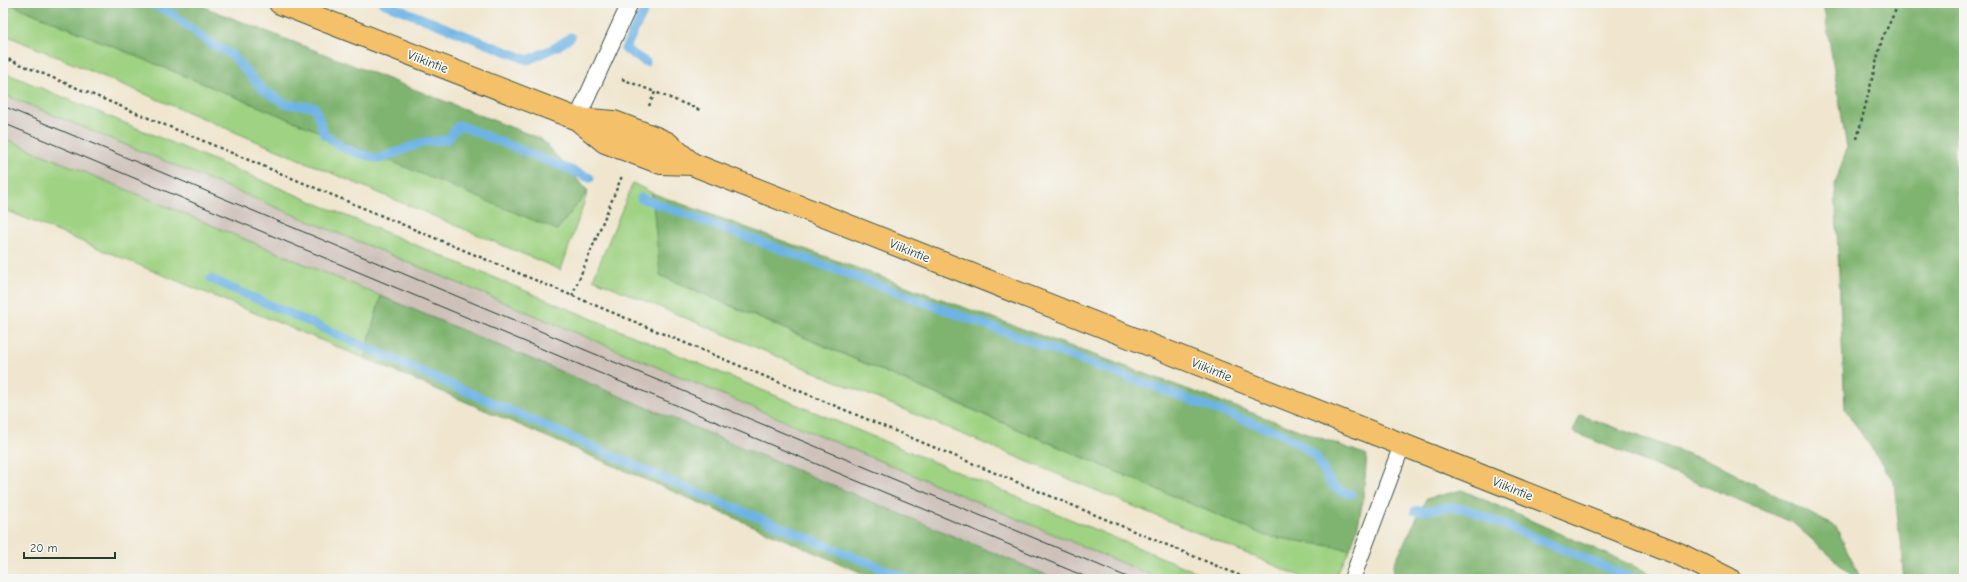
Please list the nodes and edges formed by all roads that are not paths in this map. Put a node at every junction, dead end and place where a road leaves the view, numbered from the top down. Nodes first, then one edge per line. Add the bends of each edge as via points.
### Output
1 (280, 3) edge
2 (630, 3) edge
3 (576, 119) junction
4 (692, 164) junction
5 (1402, 445) junction
6 (1352, 579) edge
7 (1729, 579) edge

1 - 3 main road, Viikintie
2 - 3 lane
3 - 4 main road, Viikintie via 614,122 640,132 667,143
3 - 4 main road, Viikintie via 605,142 661,163
4 - 5 main road, Viikintie
5 - 6 lane
5 - 7 main road, Viikintie via 1679,554

